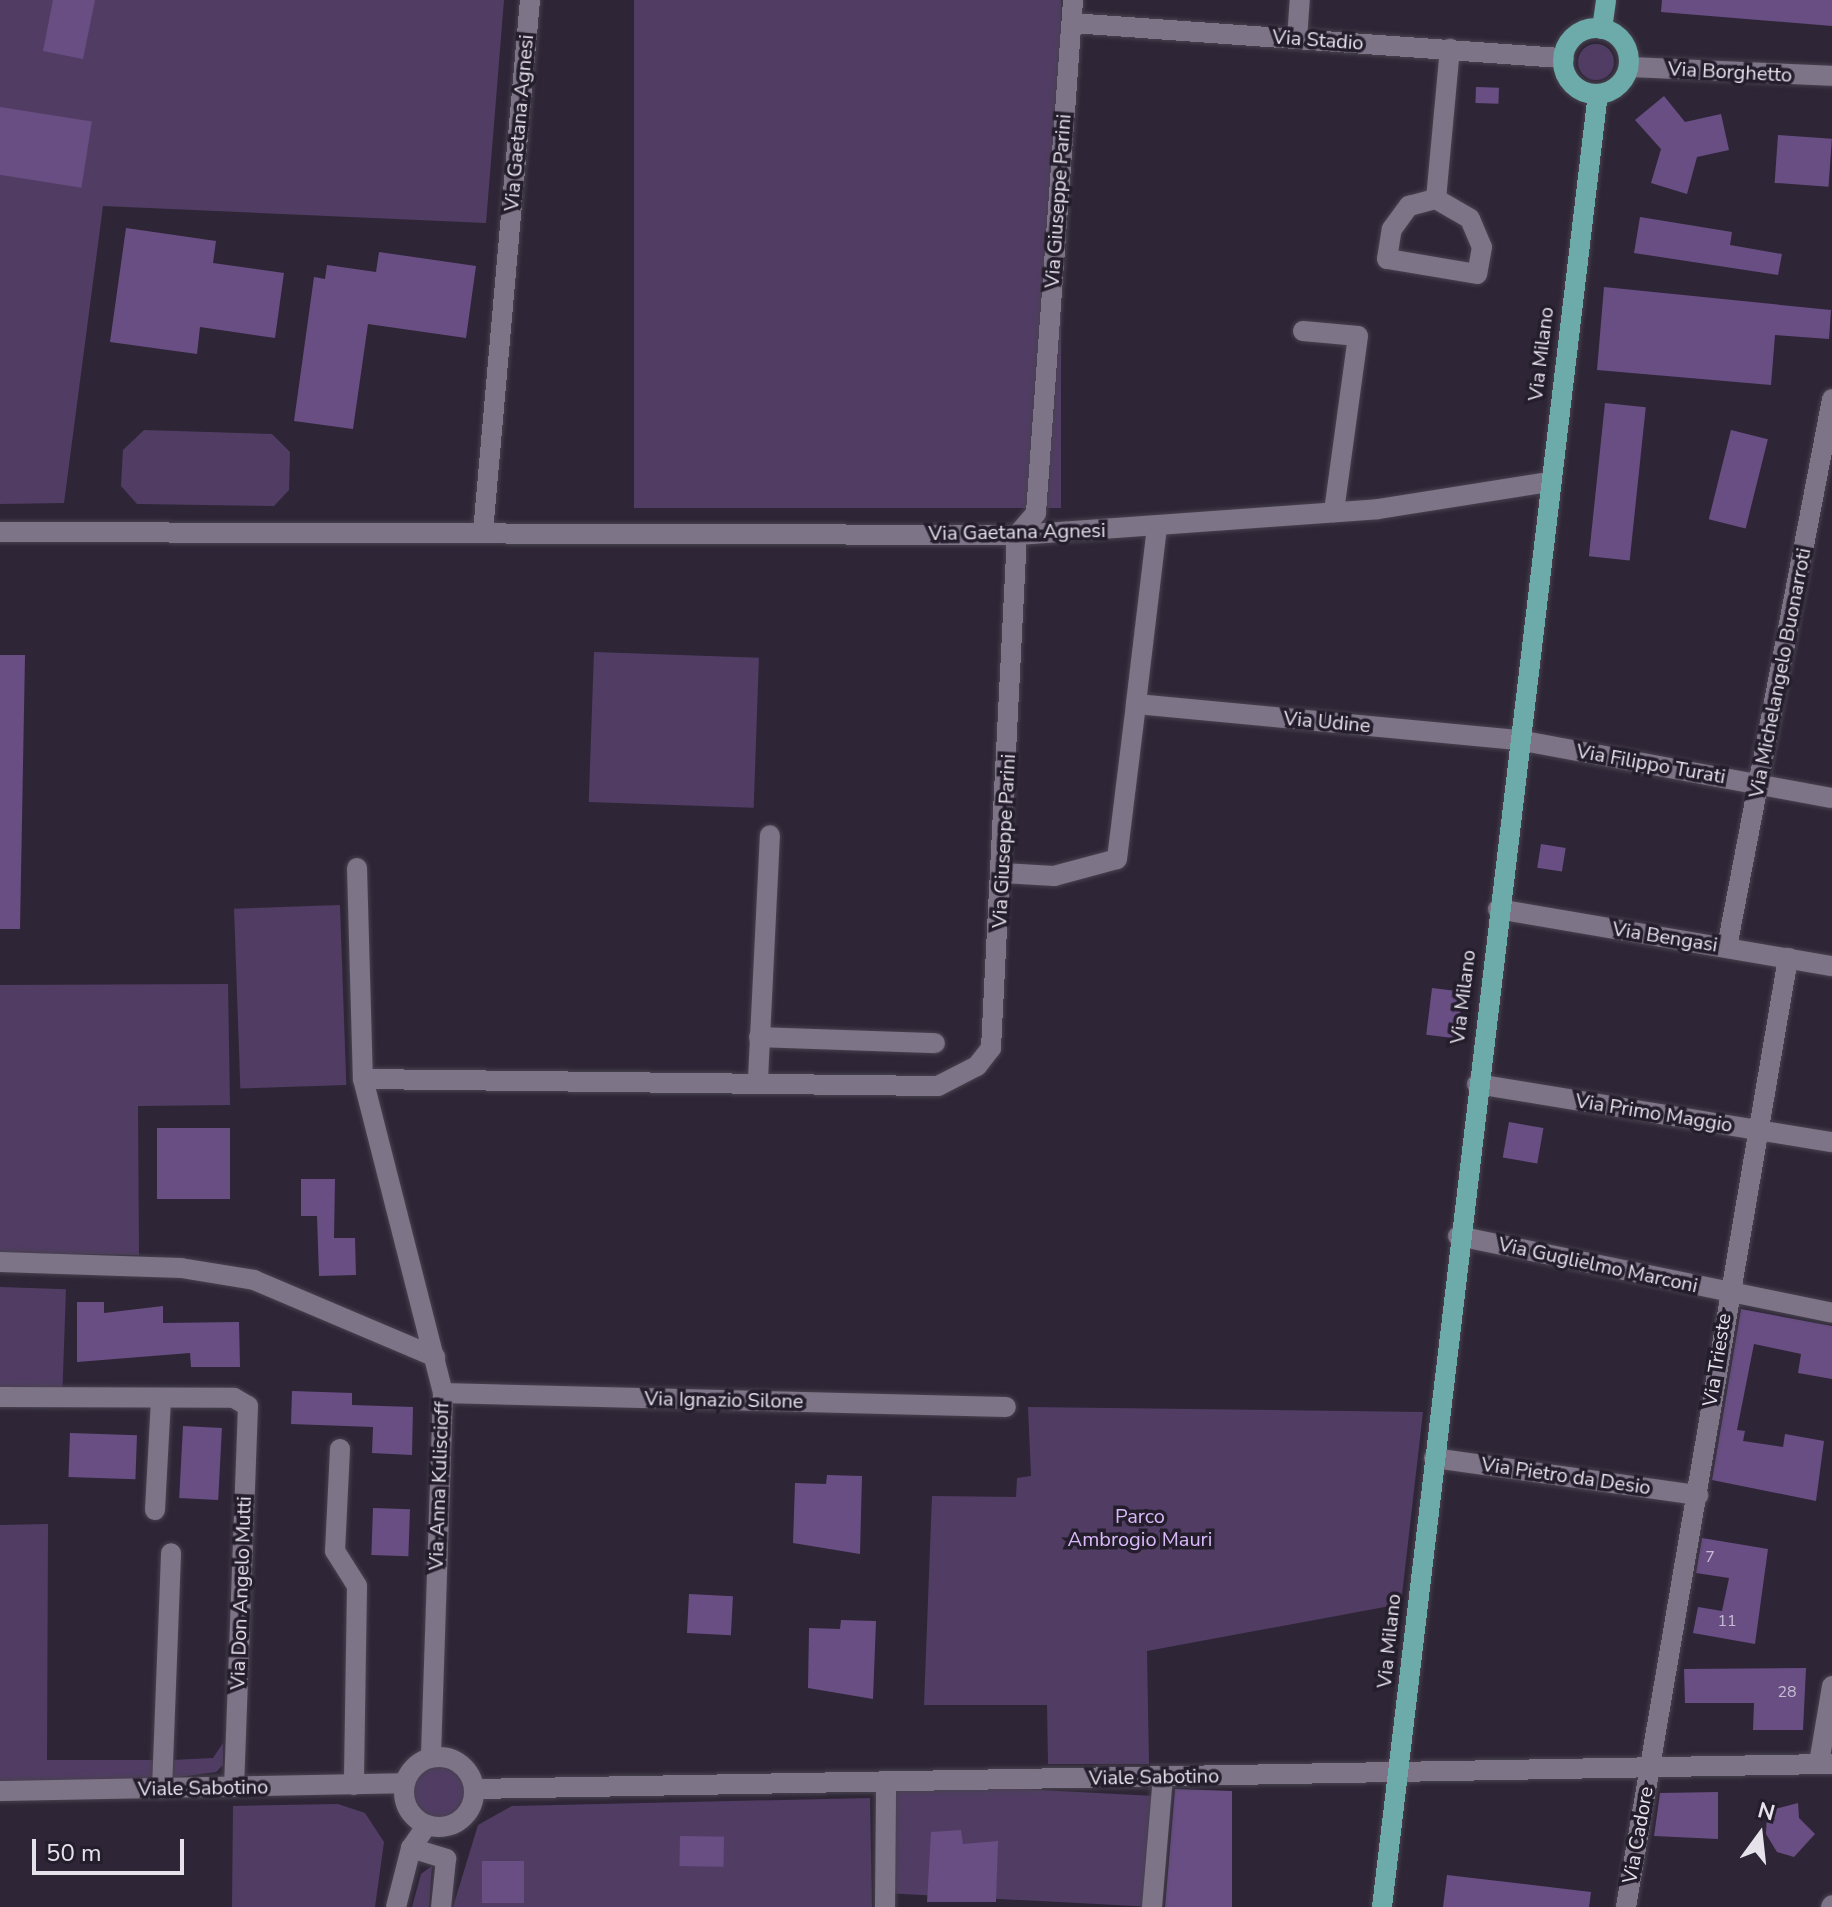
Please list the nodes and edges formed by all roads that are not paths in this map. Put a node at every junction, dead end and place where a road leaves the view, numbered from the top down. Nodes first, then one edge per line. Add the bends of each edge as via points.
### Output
1 (530, 0) edge
2 (1073, 0) edge
3 (1300, 0) edge
4 (1606, 0) edge
5 (1072, 23) junction
6 (1602, 29) junction
7 (1297, 39) junction
8 (1450, 49) junction
9 (1564, 58) junction
10 (1629, 67) junction
11 (1832, 76) edge
12 (1598, 94) junction
13 (1436, 199) junction
14 (1303, 331) dead end
15 (1832, 399) edge
16 (1549, 482) junction
17 (1334, 512) junction
18 (1157, 527) junction
19 (0, 532) edge
20 (483, 532) junction
21 (1017, 535) junction
22 (1136, 704) junction
23 (1518, 740) junction
24 (1759, 784) junction
25 (1832, 798) edge
26 (770, 835) dead end
27 (357, 868) dead end
28 (1003, 873) junction
29 (1498, 909) junction
30 (1727, 947) junction
31 (1788, 958) junction
32 (1832, 966) edge
33 (759, 1037) junction
34 (935, 1043) dead end
35 (363, 1079) junction
36 (758, 1079) junction
37 (1477, 1084) junction
38 (1760, 1130) junction
39 (1832, 1142) edge
40 (1458, 1236) junction
41 (0, 1262) edge
42 (1728, 1292) junction
43 (1832, 1313) edge
44 (435, 1357) junction
45 (443, 1393) junction
46 (0, 1397) edge
47 (161, 1398) junction
48 (1006, 1407) dead end
49 (340, 1449) dead end
50 (1434, 1458) junction
51 (1698, 1495) junction
52 (155, 1510) dead end
53 (171, 1553) dead end
54 (1832, 1686) edge
55 (431, 1757) junction
56 (1650, 1763) junction
57 (1826, 1764) edge
58 (1399, 1773) junction
59 (1163, 1776) junction
60 (886, 1782) junction
61 (405, 1783) junction
62 (354, 1785) junction
63 (234, 1787) junction
64 (162, 1789) junction
65 (475, 1789) junction
66 (0, 1791) edge
67 (427, 1825) junction
68 (411, 1848) junction
69 (396, 1907) edge
70 (441, 1907) edge
71 (885, 1907) edge
72 (1152, 1907) edge
73 (1382, 1907) edge
74 (1626, 1907) edge

1 - 20 street, Via Gaetana Agnesi
2 - 5 street, Via Giuseppe Parini
3 - 7 street
4 - 6 main road
5 - 7 street, Via Stadio
5 - 21 street, Via Giuseppe Parini via 1036,513
6 - 9 main road via 1573,38
6 - 10 main road via 1626,47
7 - 8 street, Via Stadio
8 - 9 street, Via Stadio
8 - 13 street
9 - 12 main road via 1576,88
10 - 11 street, Via Borghetto
10 - 12 main road via 1618,86
12 - 16 main road, Via Milano
13 - 13 street via 1409,206 1392,229 1387,259 1477,274 1482,247 1470,219
14 - 17 street via 1358,336
15 - 24 street, Via Michelangelo Buonarroti
16 - 17 street, Via Gaetana Agnesi
16 - 23 main road, Via Milano
17 - 18 street, Via Gaetana Agnesi
18 - 21 street, Via Gaetana Agnesi
18 - 22 street
19 - 20 street, Via Gaetana Agnesi
20 - 21 street, Via Gaetana Agnesi
21 - 28 street, Via Giuseppe Parini
22 - 23 street, Via Udine
22 - 28 street via 1117,859 1054,876
23 - 24 street, Via Filippo Turati
23 - 29 main road, Via Milano
24 - 25 street, Via Filippo Turati
24 - 30 street, Via Michelangelo Buonarroti
26 - 33 street
27 - 35 street, Via Anna Kuliscioff
28 - 36 street, Via Giuseppe Parini via 995,1027 977,1066 938,1086
29 - 30 street, Via Bengasi
29 - 37 main road, Via Milano
30 - 31 street, Via Bengasi
31 - 32 street, Via Bengasi
31 - 38 street, Via Trieste
33 - 34 street
33 - 36 street
35 - 36 street, Via Giuseppe Parini
35 - 44 street, Via Anna Kuliscioff
37 - 38 street, Via Primo Maggio
37 - 40 main road, Via Milano
38 - 39 street, Via Primo Maggio
38 - 42 street, Via Trieste
40 - 42 street, Via Guglielmo Marconi
40 - 50 main road, Via Milano
41 - 44 street via 181,1268 254,1280
42 - 43 street, Via Guglielmo Marconi
42 - 51 street, Via Trieste
44 - 45 street, Via Anna Kuliscioff
45 - 48 street, Via Ignazio Silone
45 - 55 street, Via Anna Kuliscioff
46 - 47 street
47 - 52 street
47 - 63 street, Via Don Angelo Mutti via 243,1400 249,1416
49 - 62 street via 335,1551 357,1586
50 - 51 street, Via Pietro da Desio
50 - 58 main road, Via Milano
51 - 56 street, Via Trieste
53 - 64 street
54 - 57 street
55 - 61 street
55 - 65 street via 456,1761
56 - 57 street, Viale Sabotino
56 - 58 street, Viale Sabotino
56 - 74 street, Via Cadore
58 - 59 street, Viale Sabotino
58 - 73 main road, Via Milano
59 - 60 street, Viale Sabotino
59 - 72 street
60 - 65 street, Viale Sabotino
60 - 71 street
61 - 62 street, Viale Sabotino
61 - 67 street via 408,1808
62 - 63 street, Viale Sabotino
63 - 64 street, Viale Sabotino
64 - 66 street, Viale Sabotino
65 - 67 street via 461,1820
67 - 68 street
68 - 69 street
68 - 70 street via 446,1859

